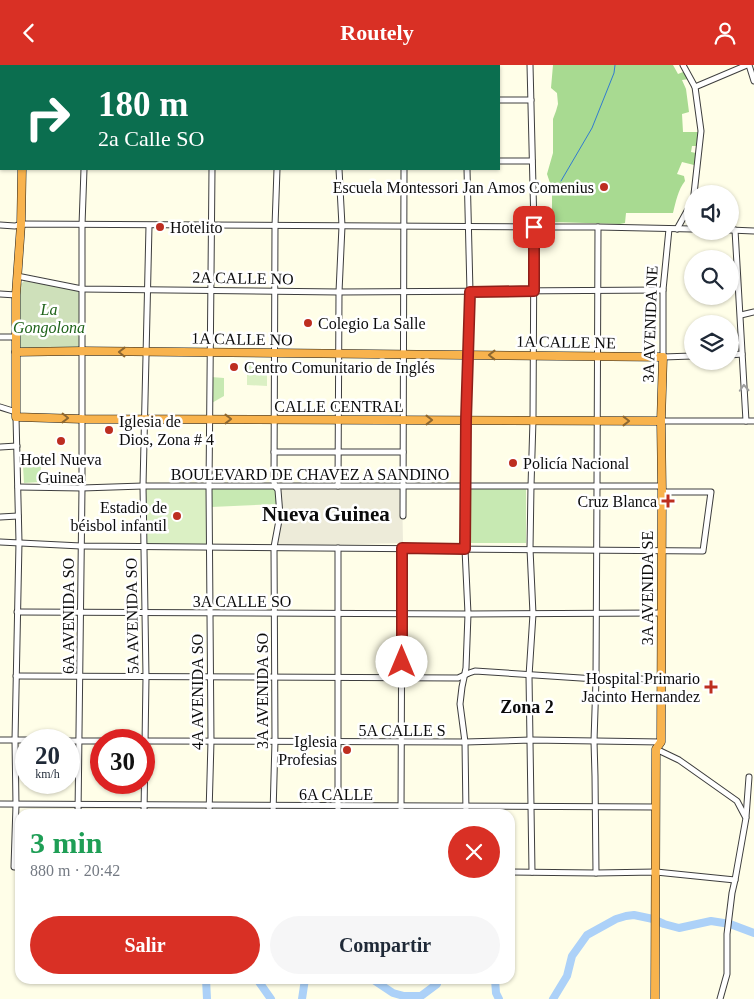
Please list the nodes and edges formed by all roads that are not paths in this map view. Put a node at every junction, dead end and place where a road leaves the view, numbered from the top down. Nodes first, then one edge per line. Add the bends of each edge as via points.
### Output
1 (530, 65) edge
2 (683, 65) edge
3 (747, 65) edge
4 (754, 81) edge
5 (695, 87) junction
6 (500, 100) edge
7 (531, 100) junction
8 (500, 161) edge
9 (532, 161) junction
10 (22, 170) edge
11 (84, 170) edge
12 (212, 170) edge
13 (277, 170) edge
14 (339, 170) edge
15 (404, 170) edge
16 (467, 170) edge
17 (695, 185) edge
18 (684, 216) edge
19 (21, 224) junction
20 (0, 225) edge
21 (82, 225) junction
22 (149, 226) junction
23 (212, 226) junction
24 (275, 226) junction
25 (342, 226) junction
26 (404, 226) junction
27 (469, 226) junction
28 (534, 227) junction
29 (598, 227) junction
30 (669, 229) junction
31 (677, 229) junction
32 (684, 229) edge
33 (739, 230) edge
34 (754, 231) edge
35 (733, 240) edge
36 (17, 276) junction
37 (82, 289) junction
38 (147, 289) junction
39 (211, 290) junction
40 (598, 290) junction
41 (663, 290) junction
42 (275, 291) junction
43 (404, 291) junction
44 (534, 291) junction
45 (339, 292) junction
46 (470, 292) junction
47 (0, 294) edge
48 (16, 295) junction
49 (754, 312) edge
50 (741, 315) junction
51 (0, 337) edge
52 (16, 337) junction
53 (82, 351) junction
54 (16, 352) junction
55 (147, 352) junction
56 (211, 353) junction
57 (275, 353) junction
58 (339, 354) junction
59 (739, 354) edge
60 (742, 354) junction
61 (403, 355) junction
62 (468, 355) junction
63 (533, 356) junction
64 (684, 356) edge
65 (597, 357) junction
66 (663, 357) junction
67 (0, 407) edge
68 (16, 414) junction
69 (82, 419) junction
70 (145, 419) junction
71 (210, 419) junction
72 (275, 419) junction
73 (339, 420) junction
74 (403, 420) junction
75 (466, 420) junction
76 (533, 421) junction
77 (597, 421) junction
78 (661, 421) junction
79 (746, 421) junction
80 (754, 421) edge
81 (17, 446) junction
82 (0, 447) edge
83 (274, 452) junction
84 (338, 452) junction
85 (403, 452) junction
86 (209, 486) junction
87 (275, 486) junction
88 (338, 486) junction
89 (403, 486) junction
90 (466, 486) junction
91 (530, 486) junction
92 (597, 486) junction
93 (18, 487) junction
94 (143, 487) junction
95 (82, 488) junction
96 (662, 489) junction
97 (18, 516) junction
98 (403, 516) dead end
99 (0, 517) edge
100 (0, 542) edge
101 (19, 543) junction
102 (81, 546) junction
103 (144, 546) junction
104 (209, 547) junction
105 (274, 547) junction
106 (338, 548) junction
107 (402, 548) junction
108 (465, 549) junction
109 (530, 549) junction
110 (597, 550) junction
111 (661, 550) junction
112 (17, 612) junction
113 (81, 613) junction
114 (145, 613) junction
115 (209, 613) junction
116 (274, 613) junction
117 (661, 613) junction
118 (338, 614) junction
119 (402, 614) junction
120 (468, 614) junction
121 (532, 614) junction
122 (596, 614) junction
123 (464, 675) junction
124 (16, 676) junction
125 (529, 676) junction
126 (80, 677) junction
127 (146, 677) junction
128 (210, 677) junction
129 (274, 677) junction
130 (338, 678) junction
131 (402, 678) junction
132 (596, 679) junction
133 (661, 679) junction
134 (15, 729) edge
135 (79, 729) edge
136 (145, 729) edge
137 (0, 740) edge
138 (15, 740) edge
139 (531, 740) junction
140 (155, 741) edge
141 (211, 741) junction
142 (275, 741) junction
143 (594, 741) junction
144 (338, 742) junction
145 (402, 742) junction
146 (465, 742) junction
147 (659, 746) junction
148 (749, 777) dead end
149 (16, 794) edge
150 (78, 794) edge
151 (144, 794) edge
152 (0, 804) edge
153 (16, 805) junction
154 (78, 805) junction
155 (144, 805) junction
156 (209, 806) junction
157 (273, 806) junction
158 (338, 806) junction
159 (401, 806) junction
160 (466, 807) junction
161 (531, 807) junction
162 (595, 807) junction
163 (656, 807) junction
164 (16, 809) edge
165 (78, 809) edge
166 (144, 809) edge
167 (746, 818) junction
168 (15, 836) edge
169 (15, 867) edge
170 (515, 872) edge
171 (532, 872) junction
172 (656, 872) junction
173 (596, 873) junction
174 (735, 880) junction
175 (655, 999) edge
176 (720, 999) edge

1 - 7 street
2 - 5 street
3 - 4 street
3 - 5 street
5 - 17 street via 701,131
6 - 7 street
7 - 9 street
8 - 9 street
9 - 28 street
10 - 19 highway
11 - 21 street, 6A AVENIDA SO
12 - 23 street, 4A AVENIDA SO
13 - 24 street, 3A AVENIDA SO
14 - 25 street
15 - 26 street
16 - 27 street
18 - 31 street
19 - 20 street
19 - 21 street
19 - 36 highway
21 - 22 street
21 - 37 street, 6A AVENIDA SO
22 - 23 street
22 - 38 street, 5A AVENIDA SO
23 - 24 street
23 - 39 street, 4A AVENIDA SO
24 - 25 street
24 - 42 street, 3A AVENIDA SO
25 - 26 street
25 - 45 street
26 - 27 street
26 - 43 street
27 - 28 street
27 - 46 street
28 - 29 street
28 - 44 street
29 - 30 street
29 - 40 street
30 - 31 street
30 - 41 street, 3A AVENIDA NE
31 - 32 street
33 - 34 street
35 - 50 street
36 - 37 street, 2A CALLE NO
36 - 48 highway
37 - 38 street, 2A CALLE NO
37 - 53 street, 6A AVENIDA SO
38 - 39 street, 2A CALLE NO
38 - 55 street, 5A AVENIDA SO
39 - 42 street, 2A CALLE NO
39 - 56 street, 4A AVENIDA SO
40 - 41 street, 2A CALLE NO
40 - 44 street, 2A CALLE NO
40 - 65 street
41 - 66 street, 3A AVENIDA NE
42 - 45 street, 2A CALLE NO
42 - 57 street, 3A AVENIDA SO
43 - 45 street, 2A CALLE NO
43 - 46 street, 2A CALLE NO
43 - 61 street
44 - 46 street, 2A CALLE NO
44 - 63 street
45 - 58 street
46 - 62 street
47 - 48 street
48 - 52 highway
49 - 50 street
50 - 60 street
51 - 52 street
52 - 54 highway
53 - 54 highway, 1A CALLE NO
55 -> 53 highway, 1A CALLE NO
53 - 69 street, 6A AVENIDA SO
54 - 68 highway
55 - 56 highway, 1A CALLE NO
55 - 70 street, 5A AVENIDA SO
56 - 57 highway, 1A CALLE NO
56 - 71 street, 4A AVENIDA SO
57 - 58 highway, 1A CALLE NO
57 - 72 street, 3A AVENIDA SO
58 - 61 highway, 1A CALLE NO
58 - 73 street
59 - 60 street
79 -> 60 street
61 - 62 highway, 1A CALLE NO
61 - 74 street
63 -> 62 highway, 1A CALLE NE
62 - 75 street
63 - 65 highway, 1A CALLE NE
63 - 76 street
64 - 66 street
65 - 66 highway, 1A CALLE NE
65 - 77 street
66 - 78 highway, 3A AVENIDA NE
67 - 68 street
68 -> 69 highway, CALLE CENTRAL
68 - 81 street
69 - 70 highway, CALLE CENTRAL
69 - 95 street, 6A AVENIDA SO
70 - 71 highway, CALLE CENTRAL
70 - 94 street, 5A AVENIDA SO
71 -> 72 highway, CALLE CENTRAL
71 - 86 street, 4A AVENIDA SO
72 - 73 highway, CALLE CENTRAL
72 - 83 street, 3A AVENIDA SO
73 - 74 highway, CALLE CENTRAL
73 - 84 street
74 -> 75 highway, CALLE CENTRAL
74 - 85 street
75 - 76 highway, CALLE CENTRAL
75 - 90 street
76 - 77 highway, CALLE CENTRAL
76 - 91 street
77 -> 78 highway, CALLE CENTRAL
77 - 92 street
78 - 79 street
78 - 96 highway, 3A AVENIDA SE
79 - 80 street
81 - 82 street
81 - 93 street
83 - 84 street
83 - 87 street, 3A AVENIDA SO
84 - 85 street
84 - 88 street
85 - 89 street
86 - 87 street, BOULEVARD DE CHAVEZ A SANDINO
86 - 94 street, BOULEVARD DE CHAVEZ A SANDINO
86 - 104 street, 4A AVENIDA SO
87 - 88 street, BOULEVARD DE CHAVEZ A SANDINO
87 - 105 street, 3A AVENIDA SO via 280,515
88 - 89 street, BOULEVARD DE CHAVEZ A SANDINO
89 - 90 street, BOULEVARD DE CHAVEZ A SANDINO
89 - 98 street
90 - 91 street, BOULEVARD DE CHAVEZ A SANDINO
90 - 108 street
91 - 92 street, BOULEVARD DE CHAVEZ A SANDINO
91 - 109 street
92 - 96 street, BOULEVARD DE CHAVEZ A SANDINO
92 - 110 street
93 - 95 street, BOULEVARD DE CHAVEZ A SANDINO
93 - 97 street
94 - 95 street, BOULEVARD DE CHAVEZ A SANDINO
94 - 103 street, 5A AVENIDA SO
95 - 102 street, 6A AVENIDA SO
96 - 111 highway, 3A AVENIDA SE
96 - 111 street, BOULEVARD DE CHAVEZ A SANDINO via 711,492 703,551
97 - 99 street
97 - 101 street
100 - 101 street
101 - 102 street
101 - 112 street
102 - 103 street
102 - 113 street, 6A AVENIDA SO
103 - 104 street
103 - 114 street, 5A AVENIDA SO
104 - 105 street
104 - 115 street, 4A AVENIDA SO
105 - 106 street
105 - 116 street, 3A AVENIDA SO
106 - 107 street
106 - 118 street
107 - 108 street
107 - 119 street
108 - 109 street
108 - 120 street
109 - 110 street
109 - 121 street
110 - 111 street
110 - 122 street
111 - 117 highway, 3A AVENIDA SE
112 - 113 street, 3A CALLE SO
112 - 124 street
113 - 114 street, 3A CALLE SO
113 - 126 street, 6A AVENIDA SO
114 - 115 street, 3A CALLE SO
114 - 127 street, 5A AVENIDA SO
115 - 116 street, 3A CALLE SO
115 - 128 street, 4A AVENIDA SO
116 - 118 street, 3A CALLE SO
116 - 129 street, 3A AVENIDA SO
117 - 122 street, 3A CALLE SO
117 - 133 highway, 3A AVENIDA SE
118 - 119 street, 3A CALLE SO
118 - 130 street
119 - 120 street, 3A CALLE SO
119 - 131 street
120 - 121 street, 3A CALLE SO
120 - 123 street
121 - 122 street, 3A CALLE SO
121 - 125 street
122 - 132 street
123 - 125 street via 474,671
123 - 131 street via 458,678
123 - 146 street via 460,704
124 - 126 street
124 - 134 street
125 - 132 street
125 - 139 street
126 - 127 street
126 - 135 street, 6A AVENIDA SO
127 - 128 street
127 - 136 street, 5A AVENIDA SO
128 - 129 street
128 - 141 street, 4A AVENIDA SO
129 - 130 street
129 - 142 street, 3A AVENIDA SO
130 - 131 street
130 - 144 street
131 - 145 street
132 - 133 street
132 - 143 street
133 - 147 highway, 3A AVENIDA SE
137 - 138 street
139 - 143 street, 5A CALLE S
139 - 146 street, 5A CALLE S
139 - 161 street
140 - 141 street, 5A CALLE S
141 - 142 street, 5A CALLE S
141 - 156 street, 4A AVENIDA SO
142 - 144 street, 5A CALLE S
142 - 157 street, 3A AVENIDA SO
143 - 147 street, 5A CALLE S
143 - 162 street
144 - 145 street, 5A CALLE S
144 - 158 street
145 - 146 street, 5A CALLE S
145 - 159 street
146 - 160 street
147 - 163 highway, 3A AVENIDA SE
147 - 167 street via 736,801
148 - 167 street
149 - 153 street
150 - 154 street, 6A AVENIDA SO
151 - 155 street, 5A AVENIDA SO
152 - 153 street, 6A CALLE
153 - 154 street, 6A CALLE
153 - 164 street
154 - 155 street, 6A CALLE
154 - 165 street, 6A AVENIDA SO
155 - 156 street, 6A CALLE
155 - 166 street, 5A AVENIDA SO
156 - 157 street, 6A CALLE
157 - 158 street, 6A CALLE
158 - 159 street, 6A CALLE
159 - 160 street, 6A CALLE
160 - 161 street, 6A CALLE
161 - 162 street, 6A CALLE
161 - 171 street
162 - 163 street, 6A CALLE
162 - 173 street
163 - 172 highway, 3A AVENIDA SE
167 - 174 street
168 - 169 street
170 - 171 street
171 - 173 street
172 - 173 street
172 - 174 street
172 - 175 highway, 3A AVENIDA SE
174 - 176 street via 727,934 727,974

